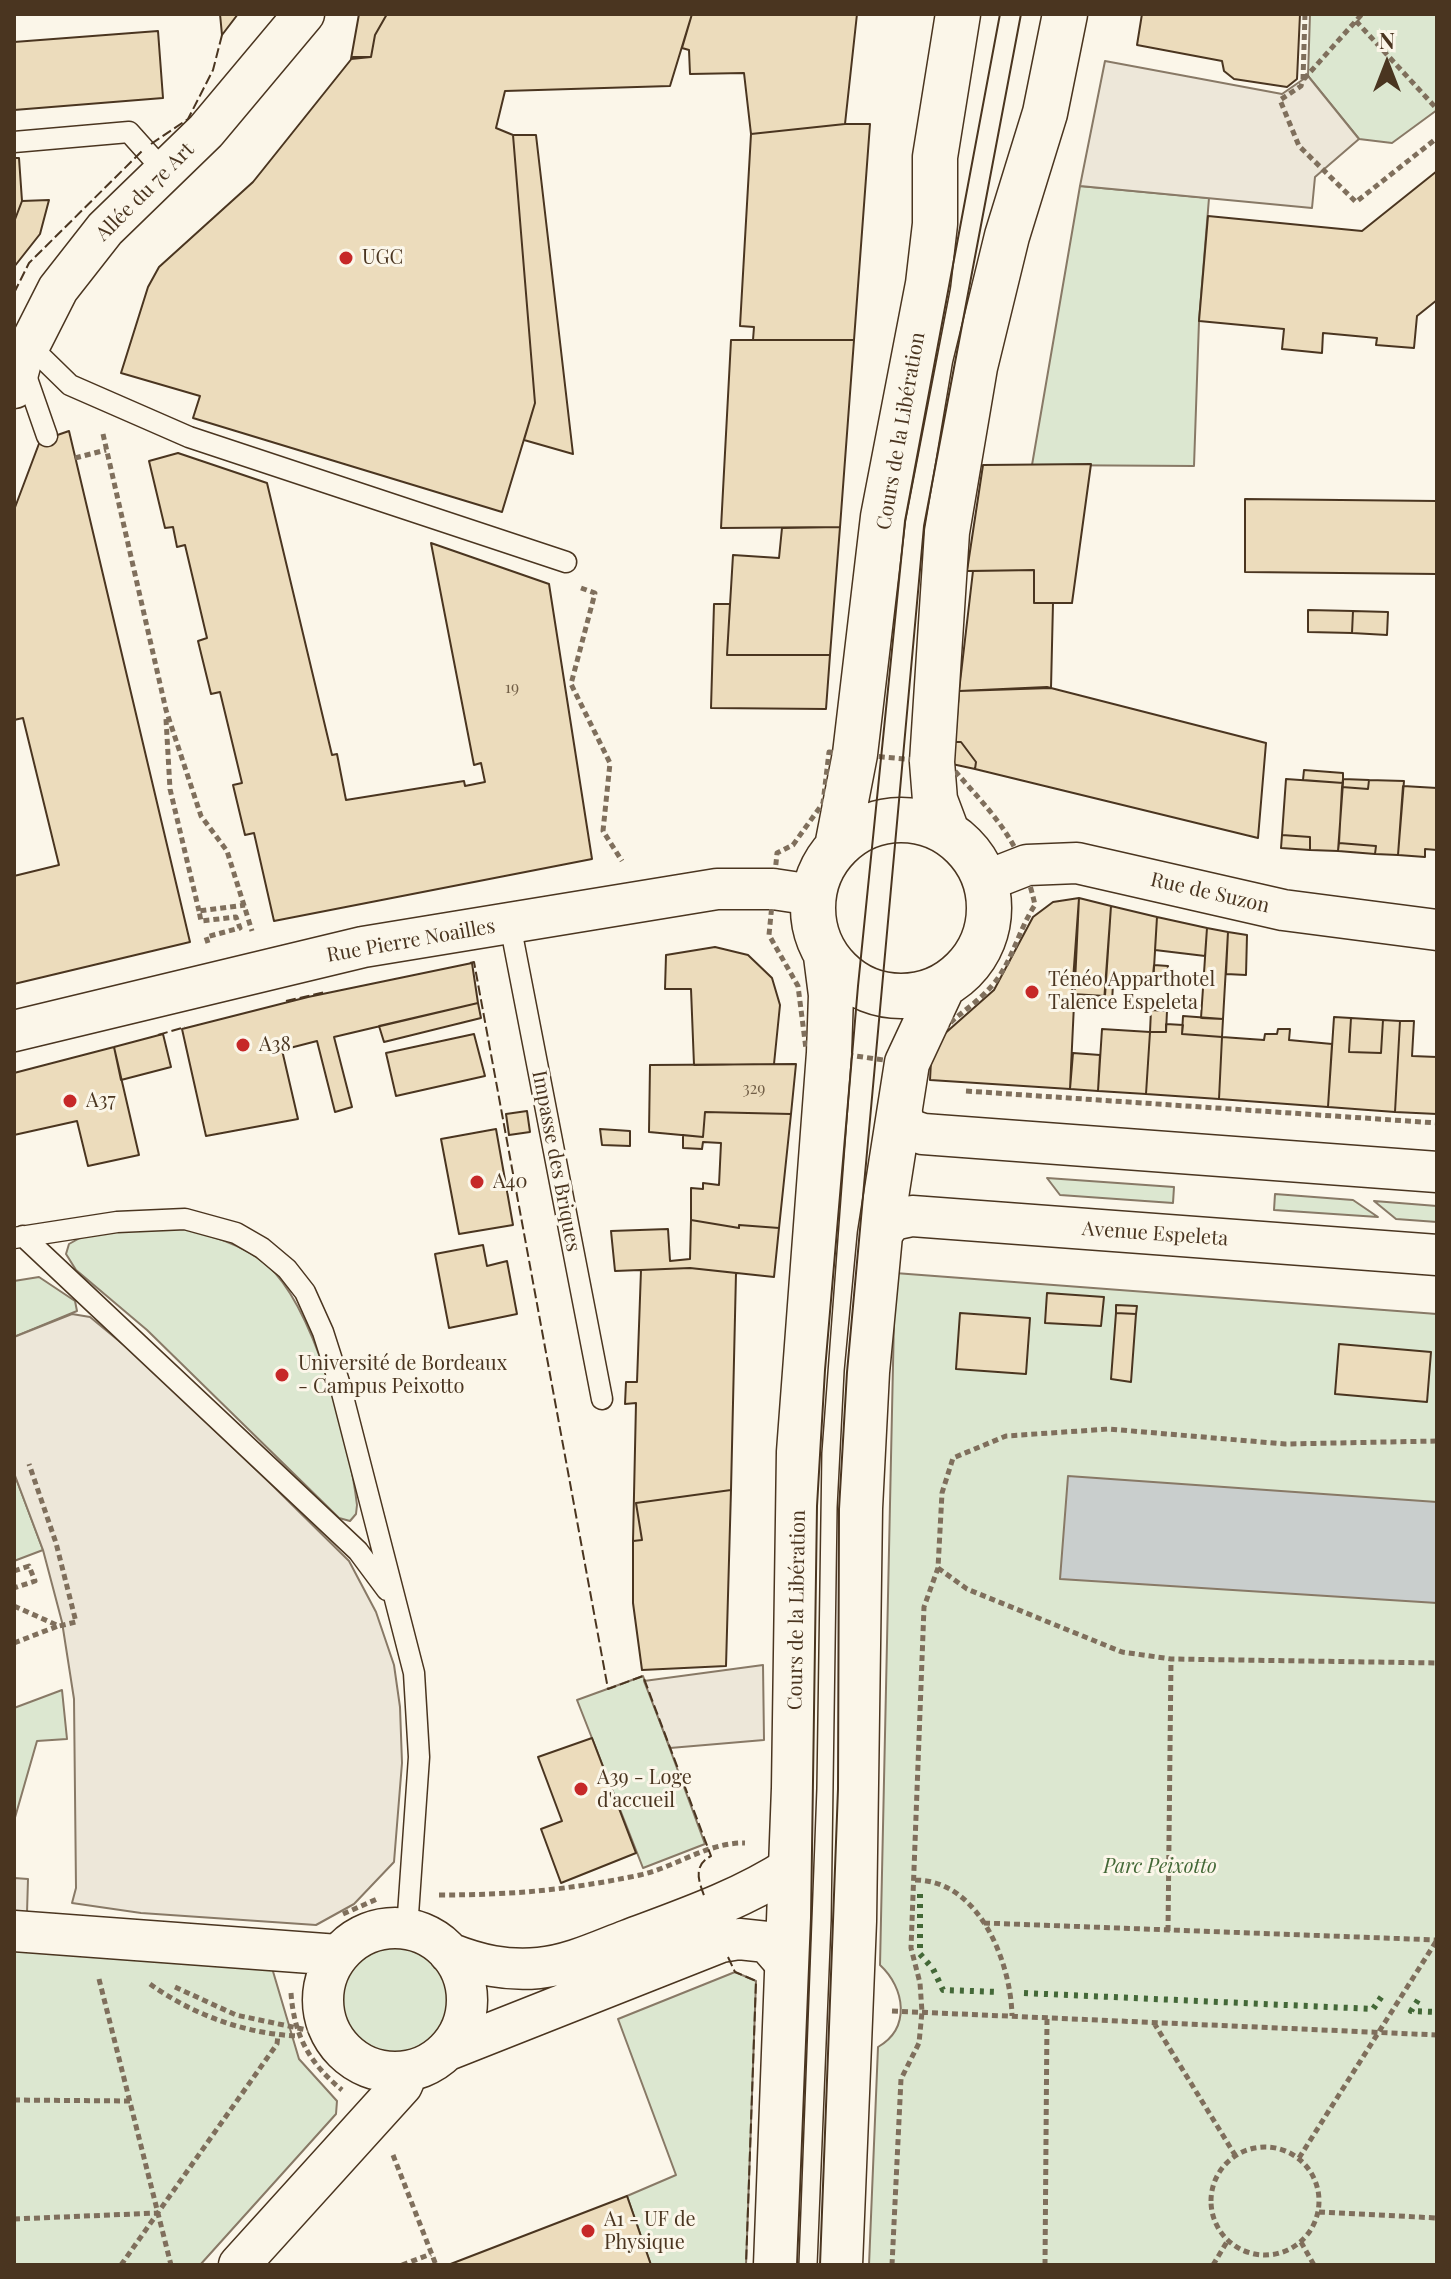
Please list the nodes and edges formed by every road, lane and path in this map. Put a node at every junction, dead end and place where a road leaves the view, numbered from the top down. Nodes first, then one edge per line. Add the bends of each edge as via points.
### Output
1 (304, 14) edge
2 (958, 14) edge
3 (1065, 14) edge
4 (1305, 14) edge
5 (1362, 14) edge
6 (1356, 21) junction
7 (1303, 79) junction
8 (1437, 109) edge
9 (1437, 138) edge
10 (14, 142) edge
11 (164, 171) junction
12 (22, 365) edge
13 (94, 396) junction
14 (47, 436) dead end
15 (106, 450) junction
16 (75, 458) dead end
17 (566, 562) dead end
18 (580, 587) dead end
19 (166, 710) junction
20 (855, 754) junction
21 (932, 762) junction
22 (947, 832) junction
23 (837, 847) junction
24 (1027, 865) junction
25 (627, 869) dead end
26 (986, 881) junction
27 (793, 892) junction
28 (245, 905) junction
29 (199, 911) junction
30 (510, 924) junction
31 (251, 929) dead end
32 (1437, 930) edge
33 (211, 952) dead end
34 (826, 956) junction
35 (942, 988) junction
36 (14, 1031) edge
37 (829, 1053) junction
38 (907, 1063) junction
39 (1045, 1088) dead end
40 (955, 1090) dead end
41 (1045, 1096) junction
42 (899, 1110) junction
43 (1437, 1123) edge
44 (1437, 1172) edge
45 (880, 1235) junction
46 (18, 1237) edge
47 (1437, 1255) edge
48 (602, 1399) dead end
49 (1437, 1441) edge
50 (29, 1464) dead end
51 (938, 1568) junction
52 (14, 1571) edge
53 (14, 1588) edge
54 (392, 1597) junction
55 (14, 1606) edge
56 (59, 1626) junction
57 (14, 1643) edge
58 (1171, 1659) junction
59 (1437, 1663) edge
60 (775, 1856) junction
61 (915, 1880) junction
62 (409, 1912) junction
63 (984, 1923) junction
64 (14, 1931) edge
65 (1168, 1931) junction
66 (1437, 1940) edge
67 (298, 1951) junction
68 (449, 1953) junction
69 (338, 1955) junction
70 (788, 1966) junction
71 (111, 1977) dead end
72 (137, 1982) dead end
73 (943, 2013) dead end
74 (1012, 2016) junction
75 (1047, 2017) junction
76 (1153, 2023) junction
77 (308, 2033) junction
78 (1376, 2033) junction
79 (278, 2035) junction
80 (1437, 2035) edge
81 (448, 2050) junction
82 (408, 2071) junction
83 (14, 2100) edge
84 (130, 2101) junction
85 (363, 2128) junction
86 (1235, 2155) junction
87 (1299, 2158) junction
88 (1319, 2212) junction
89 (157, 2213) junction
90 (1437, 2218) edge
91 (14, 2219) edge
92 (1228, 2240) junction
93 (1301, 2242) junction
94 (431, 2254) junction
95 (121, 2265) edge
96 (171, 2265) edge
97 (239, 2265) edge
98 (402, 2265) edge
99 (436, 2265) edge
100 (776, 2265) edge
101 (840, 2265) edge
102 (892, 2265) edge
103 (1045, 2265) edge
104 (1213, 2265) edge
105 (1314, 2265) edge

1 - 11 street, Allée du 7e Art via 206,131
2 - 20 main road, Cours de la Libération via 935,157 928,284 883,517
3 - 21 main road via 1045,113 975,367 947,532
4 - 7 path
5 - 6 path
6 - 7 path
6 - 8 path
7 - 9 path via 1280,100 1299,146 1356,202
10 - 11 lane via 129,132
11 - 12 street, Allée du 7e Art via 105,229 58,289
12 - 13 lane
12 - 14 lane
13 - 15 path
13 - 17 lane via 189,437
15 - 16 path
15 - 19 path
18 - 25 path via 595,593 571,684 610,763 603,831
19 - 28 path via 201,816 227,851
19 - 29 path via 170,789
20 - 21 path
20 - 23 main road, Cours de la Libération
20 - 27 path via 829,752 823,803 793,845 777,853
21 - 22 main road via 935,800
21 - 24 path via 948,763 1007,831
22 - 23 main road via 897,820 875,824
22 - 26 main road via 977,862
23 - 27 main road via 822,870
24 - 26 street, Rue de Suzon
24 - 32 street, Rue de Suzon via 1077,863 1283,910
24 - 38 path via 1035,905 996,981 940,1031 926,1066
26 - 35 main road via 988,931 978,954
27 - 30 street, Rue Pierre Noailles via 717,889
27 - 34 main road
27 - 37 path via 769,935 798,986 806,1049
28 - 29 path
28 - 31 path
29 - 33 path via 201,921 236,917 240,928 206,937
30 - 36 street, Rue Pierre Noailles via 363,947
30 - 48 lane, Impasse des Briques
34 - 35 main road via 858,986 882,995 912,997
34 - 37 main road, Cours de la Libération
35 - 38 main road
37 - 38 path
37 - 60 main road, Cours de la Libération
38 - 42 main road
39 - 41 path
40 - 41 path
41 - 43 path
42 - 44 street via 908,1129 923,1134
42 - 45 main road
45 - 47 street, Avenue Espeleta via 893,1220 912,1216
45 - 101 main road via 860,1508 855,1892
46 - 54 lane via 358,1551
46 - 54 lane via 117,1222 185,1219 236,1233 287,1269 305,1292 340,1385
49 - 51 path via 1285,1444 1109,1429 1006,1436 953,1458 942,1493
50 - 56 path via 76,1622
51 - 58 path via 967,1589 1054,1627 1122,1652
51 - 61 path via 924,1607
52 - 53 path via 29,1566 35,1581
54 - 62 lane via 414,1673 419,1757
55 - 56 path
56 - 57 path
58 - 59 path
58 - 65 path
60 - 62 path via 728,1842 645,1874
60 - 68 street via 758,1888 564,1964 507,1969 481,1966
60 - 70 main road, Cours de la Libération
61 - 63 path via 950,1890
61 - 102 path via 911,1948 922,2012 919,2043 901,2079
62 - 67 path via 370,1899 320,1926 304,1927
62 - 68 street
62 - 69 street
63 - 65 path
63 - 74 path via 1011,1987
64 - 67 street
65 - 66 path
66 - 78 path
67 - 69 street
67 - 77 path via 290,1980
68 - 81 street via 467,1990 467,2012
69 - 77 street
70 - 81 street via 767,1942 721,1942
70 - 100 main road, Cours de la Libération
71 - 84 path via 98,1975
72 - 79 path via 231,2025
73 - 74 path
74 - 75 path
75 - 76 path
75 - 103 path
76 - 78 path
76 - 86 path
77 - 79 path
77 - 82 street via 360,2063
77 - 85 path via 322,2074 345,2093 344,2114
78 - 80 path
78 - 87 path
79 - 89 path via 277,2044
81 - 82 street
82 - 85 street
83 - 84 path
84 - 89 path
85 - 94 path via 391,2149
85 - 97 street
86 - 87 path via 1268,2146
86 - 92 path via 1215,2180 1211,2196 1218,2227
87 - 88 path via 1317,2182
88 - 90 path
88 - 93 path
89 - 91 path
89 - 95 path
89 - 96 path
92 - 93 path via 1256,2254 1287,2251
92 - 104 path
93 - 105 path
94 - 98 path
94 - 99 path

